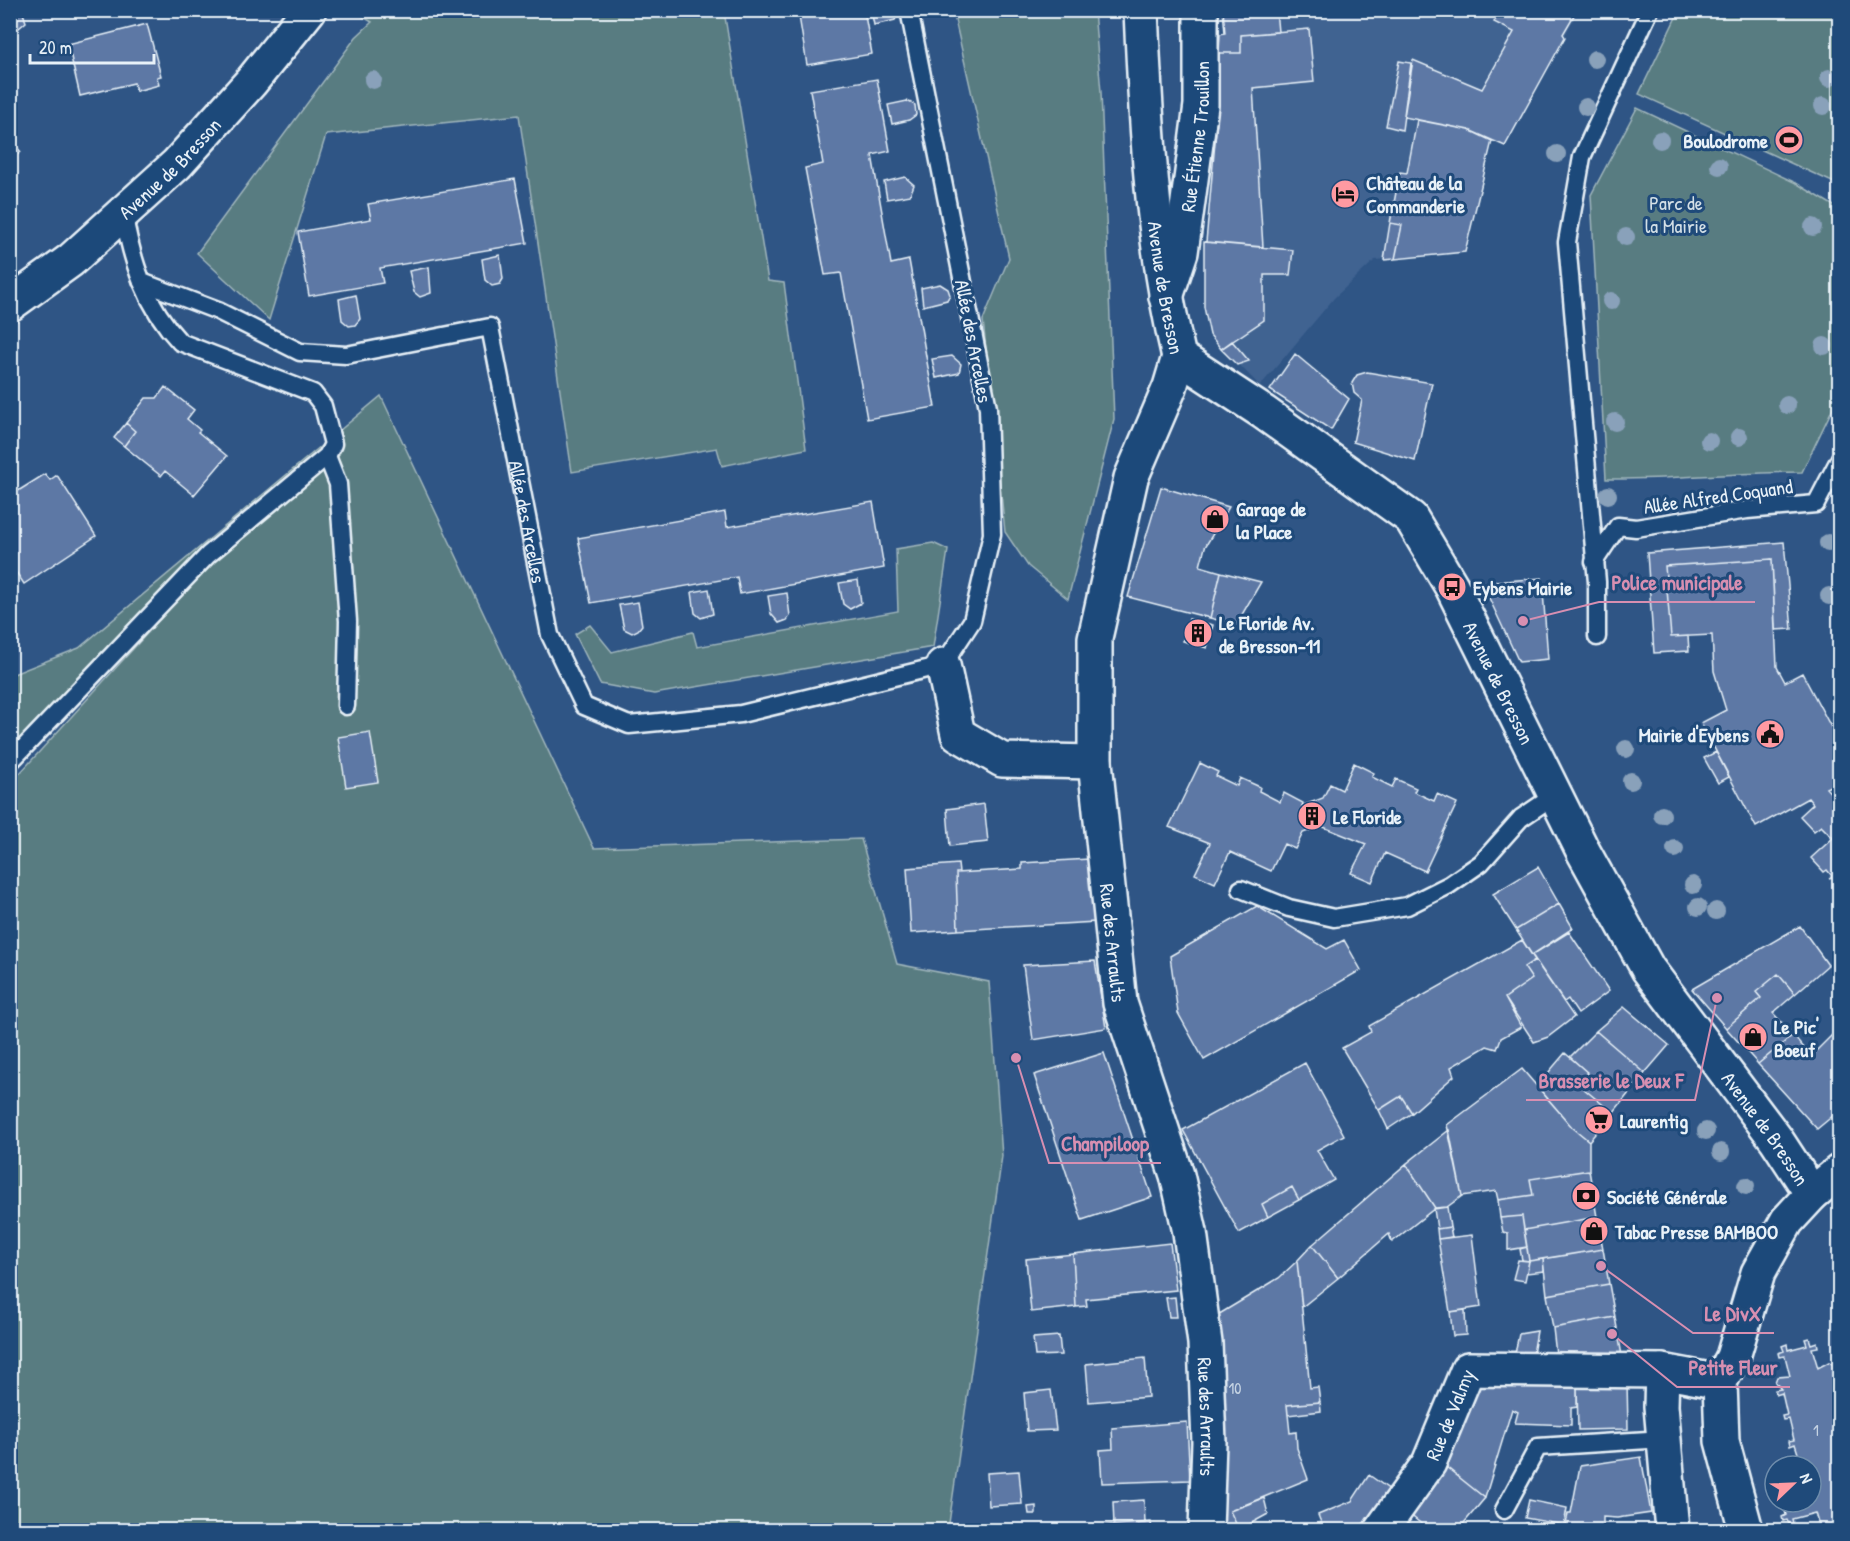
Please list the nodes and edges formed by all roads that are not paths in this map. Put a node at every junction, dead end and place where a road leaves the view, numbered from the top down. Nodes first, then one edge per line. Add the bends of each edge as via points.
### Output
1 (309, 10) edge
2 (909, 10) edge
3 (1141, 10) edge
4 (1201, 10) edge
5 (1650, 10) edge
6 (123, 212) junction
7 (142, 282) junction
8 (1166, 297) junction
9 (10, 304) edge
10 (1179, 357) junction
11 (327, 456) junction
12 (1839, 458) edge
13 (1594, 562) junction
14 (1597, 637) dead end
15 (943, 665) junction
16 (346, 706) dead end
17 (10, 762) edge
18 (1095, 762) junction
19 (1555, 795) junction
20 (1241, 889) dead end
21 (1839, 1171) edge
22 (1812, 1194) junction
23 (1662, 1371) junction
24 (1720, 1382) junction
25 (1664, 1439) junction
26 (1504, 1510) dead end
27 (1206, 1530) edge
28 (1381, 1530) edge
29 (1672, 1530) edge
30 (1746, 1530) edge

1 - 6 street, Avenue de Bresson via 177,164
2 - 15 lane, Allée des Arcelles via 988,408 992,534 972,621
3 - 8 street, Avenue de Bresson via 1149,159
4 - 8 street, Rue Étienne Trouillon via 1201,105 1181,252
5 - 13 lane via 1582,157 1567,242
6 - 7 lane via 132,260
6 - 9 street, Avenue de Bresson via 71,260
7 - 11 lane via 168,329 180,342 313,393 324,406 329,422 333,444
7 - 15 lane, Allée des Arcelles via 218,311 300,352 346,355 490,327 550,635 584,706 628,725 741,714
8 - 10 street, Avenue de Bresson
10 - 18 street, Rue des Arraults via 1131,478 1095,638
10 - 19 street, Avenue de Bresson via 1411,518 1452,587
11 - 16 lane via 339,495 348,621
11 - 17 lane via 208,555
12 - 13 lane, Allée Alfred Coquand via 1816,504 1747,510 1636,528 1618,526
13 - 14 lane
15 - 18 street via 958,734 1002,760
18 - 27 street, Rue des Arraults via 1120,1003 1177,1175 1190,1232 1205,1343 1209,1442
19 - 20 lane via 1521,818 1481,862 1449,885 1407,906 1334,918 1289,908
19 - 22 street, Avenue de Bresson via 1648,969 1776,1139
21 - 22 street
22 - 24 street via 1787,1221 1758,1273 1733,1357
23 - 24 street
23 - 25 street
23 - 28 street, Rue de Valmy via 1468,1369 1429,1463
24 - 30 street via 1722,1442
25 - 26 lane via 1538,1447
25 - 29 street

